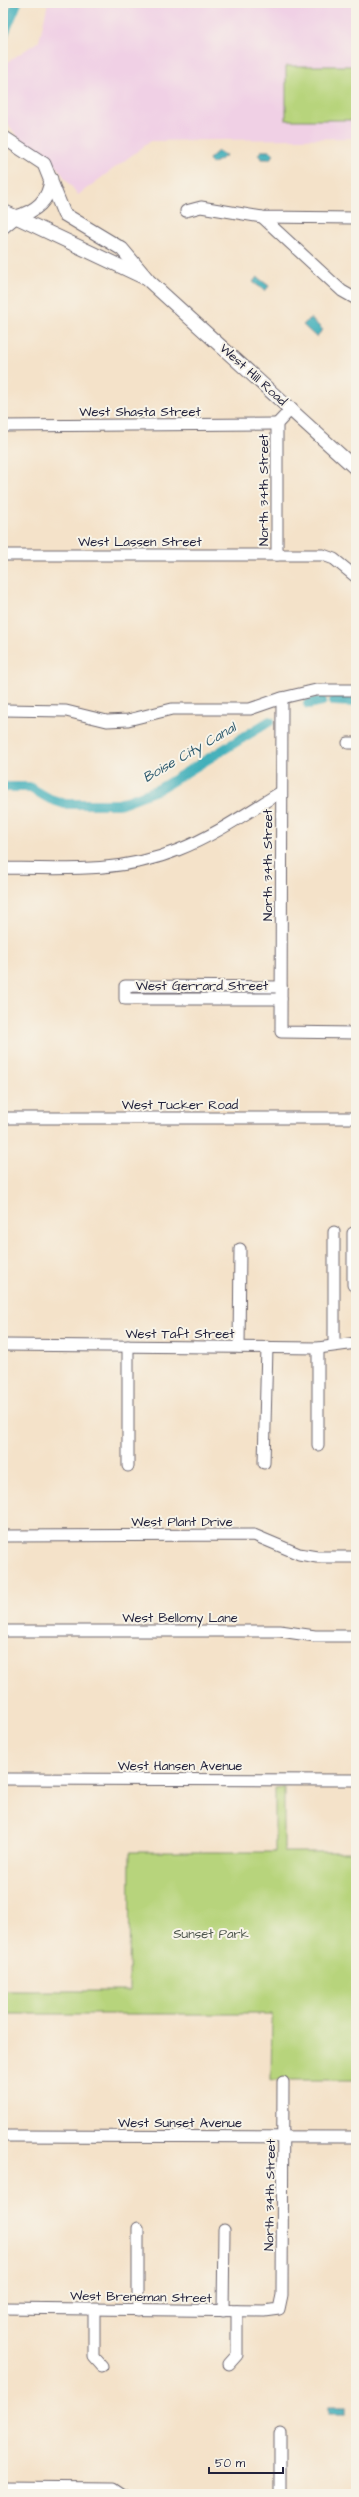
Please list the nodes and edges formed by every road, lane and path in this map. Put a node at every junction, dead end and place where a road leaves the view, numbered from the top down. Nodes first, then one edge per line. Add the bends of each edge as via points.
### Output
1 (3, 137) edge
2 (51, 180) junction
3 (186, 211) dead end
4 (11, 215) edge
5 (262, 217) junction
6 (356, 218) edge
7 (3, 227) edge
8 (149, 281) junction
9 (356, 299) edge
10 (292, 408) junction
11 (277, 424) junction
12 (3, 426) edge
13 (356, 469) edge
14 (277, 554) junction
15 (3, 555) edge
16 (356, 578) edge
17 (356, 690) edge
18 (282, 698) junction
19 (3, 710) edge
20 (281, 792) junction
21 (3, 868) edge
22 (281, 986) junction
23 (281, 1000) junction
24 (356, 1033) edge
25 (3, 1118) edge
26 (356, 1118) edge
27 (334, 1232) dead end
28 (353, 1233) dead end
29 (240, 1249) dead end
30 (355, 1284) edge
31 (334, 1285) junction
32 (334, 1344) junction
33 (356, 1344) edge
34 (3, 1345) edge
35 (128, 1346) junction
36 (238, 1347) junction
37 (267, 1347) junction
38 (318, 1348) junction
39 (318, 1445) dead end
40 (264, 1463) dead end
41 (128, 1466) dead end
42 (3, 1536) edge
43 (356, 1557) edge
44 (3, 1631) edge
45 (356, 1636) edge
46 (3, 1779) edge
47 (356, 1780) edge
48 (283, 2082) dead end
49 (3, 2136) edge
50 (284, 2137) junction
51 (356, 2138) edge
52 (138, 2228) dead end
53 (224, 2230) dead end
54 (3, 2308) edge
55 (279, 2309) joint
56 (94, 2310) junction
57 (138, 2310) junction
58 (223, 2311) junction
59 (238, 2311) junction
60 (228, 2364) dead end
61 (102, 2366) dead end
62 (280, 2433) dead end
63 (3, 2486) edge
64 (122, 2494) edge
65 (280, 2494) edge

1 - 2 street, West Hill Road via 44,164
2 - 4 street via 50,189 42,203 27,214
2 - 8 street, West Hill Road via 64,214 122,249
3 - 5 street via 201,207
4 - 7 street
4 - 8 street, West Hill Road via 121,265
5 - 6 street
5 - 9 street via 342,291
8 - 10 street, West Hill Road
10 - 11 street, North 34th Street
10 - 13 street, West Hill Road
11 - 12 street, West Shasta Street
11 - 14 street, North 34th Street
14 - 15 street, West Lassen Street
14 - 16 street, West Lassen Street via 323,555 334,559
17 - 18 street via 316,690
18 - 19 street via 250,709 172,709 128,720 107,721 66,711
18 - 20 street, North 34th Street
20 - 21 street via 207,837 154,858 100,868
20 - 22 street, North 34th Street
22 - 23 street, North 34th Street
22 - 23 street, West Gerrard Street via 125,986 125,999
23 - 24 street, North 34th Street via 281,1032
25 - 26 street, West Tucker Road
27 - 31 street
28 - 30 street
29 - 36 street
30 - 31 street
31 - 32 street
32 - 33 street, West Taft Street
32 - 38 street, West Taft Street
34 - 35 street, West Taft Street
35 - 36 street, West Taft Street
35 - 41 street
36 - 37 street, West Taft Street
37 - 38 street, West Taft Street
37 - 40 street
38 - 39 street
42 - 43 street, West Plant Drive via 254,1535 299,1554 317,1557
44 - 45 street, West Bellomy Lane via 280,1631 315,1636
46 - 47 street, West Hansen Avenue
48 - 50 street, North 34th Street
49 - 50 street, West Sunset Avenue
50 - 51 street, West Sunset Avenue
50 - 55 street, North 34th Street via 282,2296
52 - 57 street
53 - 58 street
54 - 56 street, West Breneman Street
55 - 59 street, West Breneman Street
56 - 57 street, West Breneman Street
56 - 61 street via 94,2357
57 - 58 street, West Breneman Street
58 - 59 street, West Breneman Street
59 - 60 street via 237,2355
62 - 65 street
63 - 64 street via 113,2488

